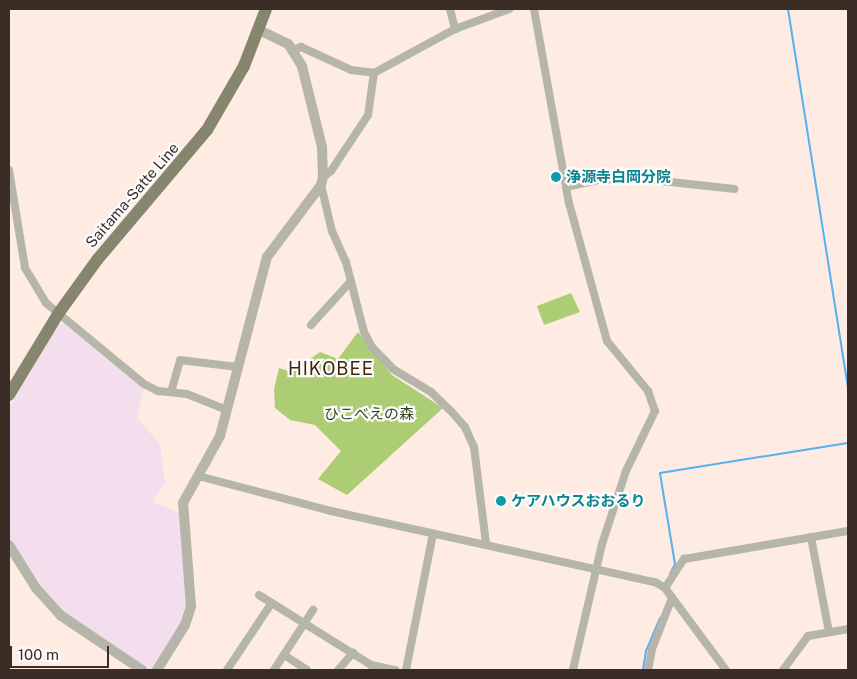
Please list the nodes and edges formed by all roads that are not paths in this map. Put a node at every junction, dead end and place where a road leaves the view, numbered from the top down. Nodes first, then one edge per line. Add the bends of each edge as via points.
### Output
1 (266, 9) edge
2 (450, 9) edge
3 (509, 9) edge
4 (534, 9) edge
5 (455, 29) junction
6 (259, 30) junction
7 (293, 50) junction
8 (374, 73) junction
9 (9, 170) edge
10 (322, 181) junction
11 (566, 187) junction
12 (734, 189) dead end
13 (351, 281) junction
14 (58, 314) junction
15 (311, 325) dead end
16 (238, 367) junction
17 (170, 392) junction
18 (9, 395) edge
19 (227, 410) junction
20 (198, 476) junction
21 (848, 531) edge
22 (434, 534) junction
23 (811, 537) junction
24 (486, 544) junction
25 (9, 545) edge
26 (595, 567) junction
27 (665, 588) junction
28 (258, 596) dead end
29 (672, 598) junction
30 (271, 604) junction
31 (313, 610) dead end
32 (304, 624) junction
33 (848, 629) edge
34 (830, 632) junction
35 (353, 653) junction
36 (284, 655) junction
37 (142, 670) edge
38 (157, 670) edge
39 (227, 670) edge
40 (274, 670) edge
41 (307, 670) edge
42 (338, 670) edge
43 (395, 670) edge
44 (406, 670) edge
45 (573, 670) edge
46 (648, 670) edge
47 (726, 670) edge
48 (783, 670) edge

1 - 6 main road, Saitama-Satte Line
2 - 5 street
3 - 5 street
4 - 11 street
5 - 8 street
6 - 7 street via 282,40
6 - 14 main road, Saitama-Satte Line via 244,66 208,130 97,260
7 - 8 street via 301,47 351,70
7 - 10 street via 302,66 324,161
8 - 10 street via 368,115
9 - 14 street via 25,268 38,294
10 - 13 street via 332,231
10 - 16 street via 266,257
11 - 12 street via 599,180 634,178
11 - 26 street via 607,341 654,402 655,411 626,471
13 - 15 street
13 - 24 street via 364,332 372,348 393,369 431,392 465,427 474,447 481,481
14 - 17 street via 144,384
14 - 18 main road, Saitama-Satte Line
16 - 17 street via 180,360
16 - 19 street
17 - 19 street via 187,394
19 - 20 street via 211,456
20 - 22 street
20 - 38 street via 183,503 182,518 191,606 185,625
21 - 23 street
22 - 24 street
22 - 44 street
23 - 27 street via 684,559
23 - 34 street
24 - 26 street
25 - 37 street via 36,588 60,615
26 - 27 street via 655,582
26 - 45 street
27 - 29 street
28 - 30 street
29 - 46 street via 652,649
29 - 47 street
30 - 32 street
30 - 39 street
31 - 32 street
32 - 35 street
32 - 36 street
33 - 34 street
34 - 48 street via 808,636
35 - 42 street
35 - 43 street via 371,665
36 - 40 street
36 - 41 street

